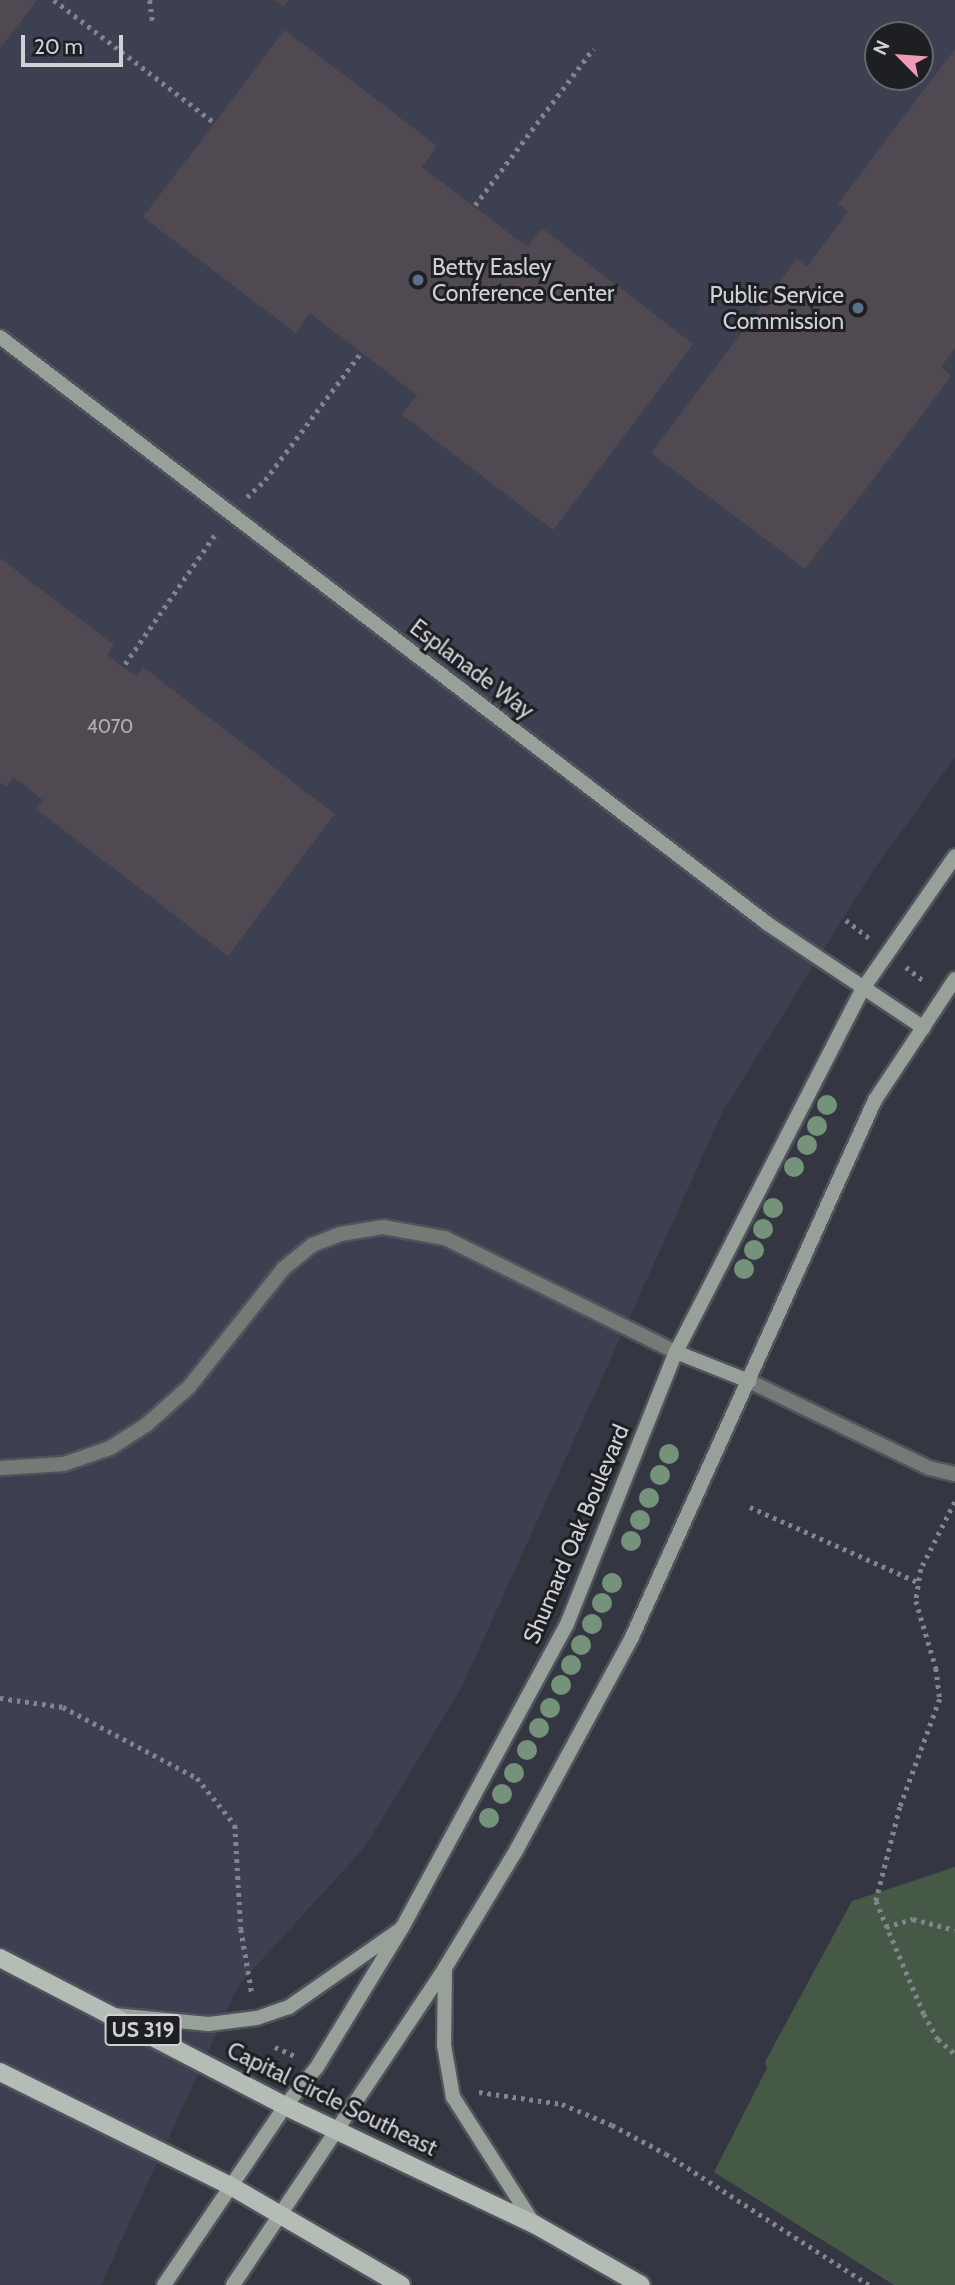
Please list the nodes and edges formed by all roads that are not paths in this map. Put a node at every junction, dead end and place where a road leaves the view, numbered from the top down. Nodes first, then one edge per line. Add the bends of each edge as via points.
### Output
1 (0, 337) edge
2 (955, 856) edge
3 (955, 978) edge
4 (862, 990) junction
5 (924, 1028) junction
6 (676, 1352) junction
7 (749, 1381) junction
8 (0, 1468) edge
9 (955, 1474) edge
10 (402, 1928) junction
11 (0, 1958) edge
12 (445, 1968) junction
13 (114, 2015) junction
14 (0, 2072) edge
15 (285, 2106) junction
16 (335, 2130) junction
17 (229, 2185) junction
18 (279, 2212) junction
19 (534, 2224) junction
20 (164, 2285) edge
21 (233, 2285) edge
22 (401, 2285) edge
23 (641, 2285) edge

1 - 4 street, Esplanade Way via 768,924
2 - 4 street, Shumard Oak Boulevard
3 - 5 street
4 - 5 street, Esplanade Way
4 - 6 street, Shumard Oak Boulevard
5 - 7 street via 875,1100
6 - 7 street
6 - 8 lane via 445,1238 383,1227 341,1234 312,1245 284,1268 189,1387 146,1425 110,1448 64,1464
6 - 10 street, Shumard Oak Boulevard via 567,1624
7 - 9 lane via 929,1468
7 - 12 street via 632,1637 517,1849
10 - 13 street via 289,2007 257,2018 209,2024
10 - 15 street, Shumard Oak Boulevard via 317,2067
11 - 13 main road, Capital Circle Southeast / US 319
12 - 16 street
12 - 19 street via 444,2045 453,2096
13 - 15 main road, Capital Circle Southeast / US 319
14 - 17 main road
15 - 16 main road, Capital Circle Southeast / US 319
15 - 17 street, Shumard Oak Boulevard
16 - 18 street
16 - 19 main road, Capital Circle Southeast / US 319
17 - 18 main road
17 - 20 street, Shumard Oak Boulevard
18 - 21 street
18 - 22 main road
19 - 23 main road, Capital Circle Southeast / US 319

